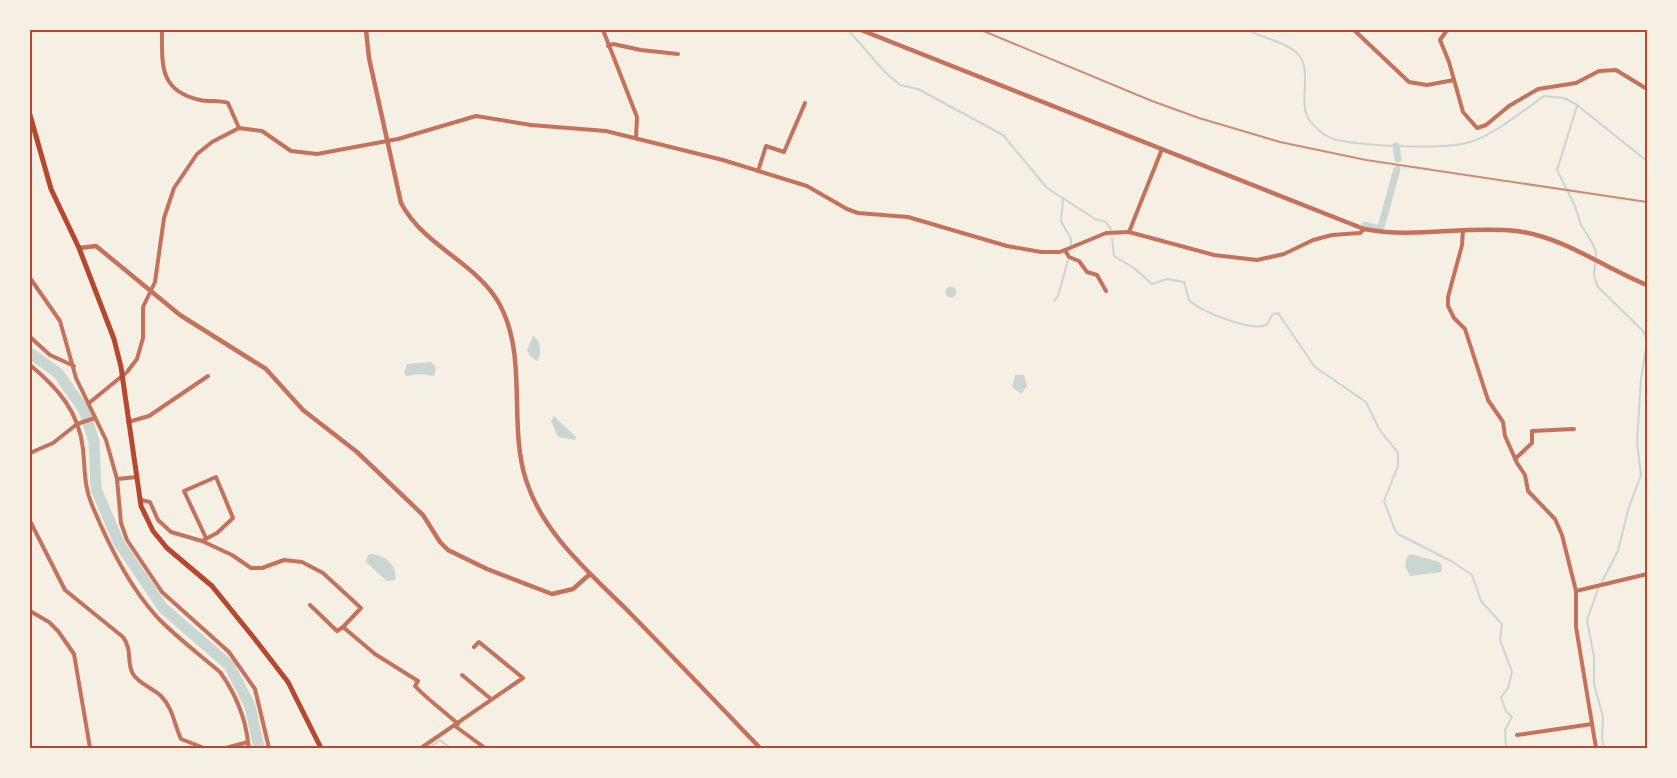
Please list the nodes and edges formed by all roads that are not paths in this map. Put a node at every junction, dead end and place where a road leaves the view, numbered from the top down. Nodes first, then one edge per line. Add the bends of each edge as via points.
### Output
1 (162, 30) edge
2 (366, 30) edge
3 (602, 30) edge
4 (861, 30) edge
5 (1354, 30) edge
6 (1447, 30) edge
7 (608, 46) junction
8 (678, 54) dead end
9 (1454, 80) junction
10 (1647, 89) edge
11 (805, 102) dead end
12 (30, 114) edge
13 (239, 128) junction
14 (636, 138) junction
15 (387, 140) junction
16 (1162, 149) junction
17 (758, 171) junction
18 (1364, 229) junction
19 (1463, 230) junction
20 (1129, 232) junction
21 (79, 248) junction
22 (1065, 250) junction
23 (30, 278) edge
24 (1647, 285) edge
25 (150, 290) junction
26 (1106, 291) dead end
27 (30, 337) edge
28 (30, 365) edge
29 (74, 366) junction
30 (208, 376) dead end
31 (89, 403) junction
32 (94, 418) junction
33 (128, 422) junction
34 (78, 424) junction
35 (1574, 429) dead end
36 (30, 453) edge
37 (1515, 459) junction
38 (137, 477) junction
39 (117, 479) junction
40 (141, 500) junction
41 (30, 520) edge
42 (204, 540) junction
43 (590, 574) junction
44 (1647, 574) edge
45 (1576, 591) junction
46 (310, 605) dead end
47 (30, 612) edge
48 (343, 627) junction
49 (474, 647) dead end
50 (462, 675) dead end
51 (491, 699) junction
52 (1592, 724) junction
53 (456, 725) junction
54 (1516, 735) dead end
55 (248, 742) junction
56 (90, 748) edge
57 (204, 748) edge
58 (226, 748) edge
59 (249, 748) edge
60 (268, 748) edge
61 (321, 748) edge
62 (421, 748) edge
63 (485, 748) edge
64 (760, 748) edge
65 (1596, 748) edge

1 - 13 street via 168,83 197,99 228,103
2 - 15 street
3 - 7 street
4 - 16 street
5 - 9 street via 1409,82 1427,86
6 - 9 street via 1440,40
7 - 8 street via 613,44
7 - 14 street via 637,117
9 - 10 street via 1463,112 1477,128 1538,89 1576,84 1599,71 1616,70
11 - 17 street via 784,152 766,146
12 - 21 main road via 51,189
13 - 15 street via 262,131 286,149 303,153 327,153
13 - 25 street via 197,154 174,188 164,218 155,282
14 - 15 street via 606,131 532,125 483,116
14 - 17 street
15 - 43 street via 398,193 411,220 429,240 490,290 500,306 510,335 518,437 526,481 547,525
16 - 18 street
16 - 20 street
17 - 22 street via 807,186 858,213 908,217 1022,249 1053,253
18 - 19 street via 1389,233
18 - 20 street via 1360,233 1313,240 1284,254 1257,260 1214,255
19 - 24 street via 1537,235
19 - 37 street via 1448,306 1465,329 1475,354 1480,380 1488,400 1503,422
20 - 22 street via 1106,233
21 - 25 street via 96,246
21 - 33 main road via 107,317 121,367
22 - 26 street via 1087,272 1097,275
23 - 29 street via 60,321
25 - 31 street via 143,307 143,338 138,359
25 - 43 street via 180,315 266,369 303,410 357,452 423,515 448,550 552,594 573,589
27 - 29 street via 50,355
28 - 34 street via 58,390
29 - 31 street via 76,378
30 - 33 street via 149,416
31 - 32 street
32 - 34 street
32 - 39 street via 106,440
33 - 38 main road
34 - 36 street via 53,443
34 - 55 street via 88,498 119,561 157,617 220,672 228,683 244,721
35 - 37 street via 1532,431 1532,443
37 - 45 street via 1525,475 1530,495 1557,524
38 - 39 street
38 - 40 main road
39 - 60 street via 119,516 128,540 162,592 229,652 255,689
40 - 42 street via 150,502 158,520 171,532
40 - 61 main road via 152,531 224,600 288,682
41 - 57 street via 65,590 123,637 129,646 130,665 135,677 166,702 181,739
42 - 42 street via 233,518 216,476 184,491
42 - 48 street via 251,568 294,560 311,566 336,583 361,608
43 - 64 street
44 - 45 street
45 - 52 street via 1576,627
46 - 48 street via 337,631
47 - 56 street via 54,627 74,654
48 - 53 street via 375,654 418,681 415,686
49 - 51 street via 479,642 523,678
50 - 51 street
51 - 53 street
52 - 54 street
52 - 65 street
53 - 62 street
53 - 63 street
55 - 58 street
55 - 59 street

